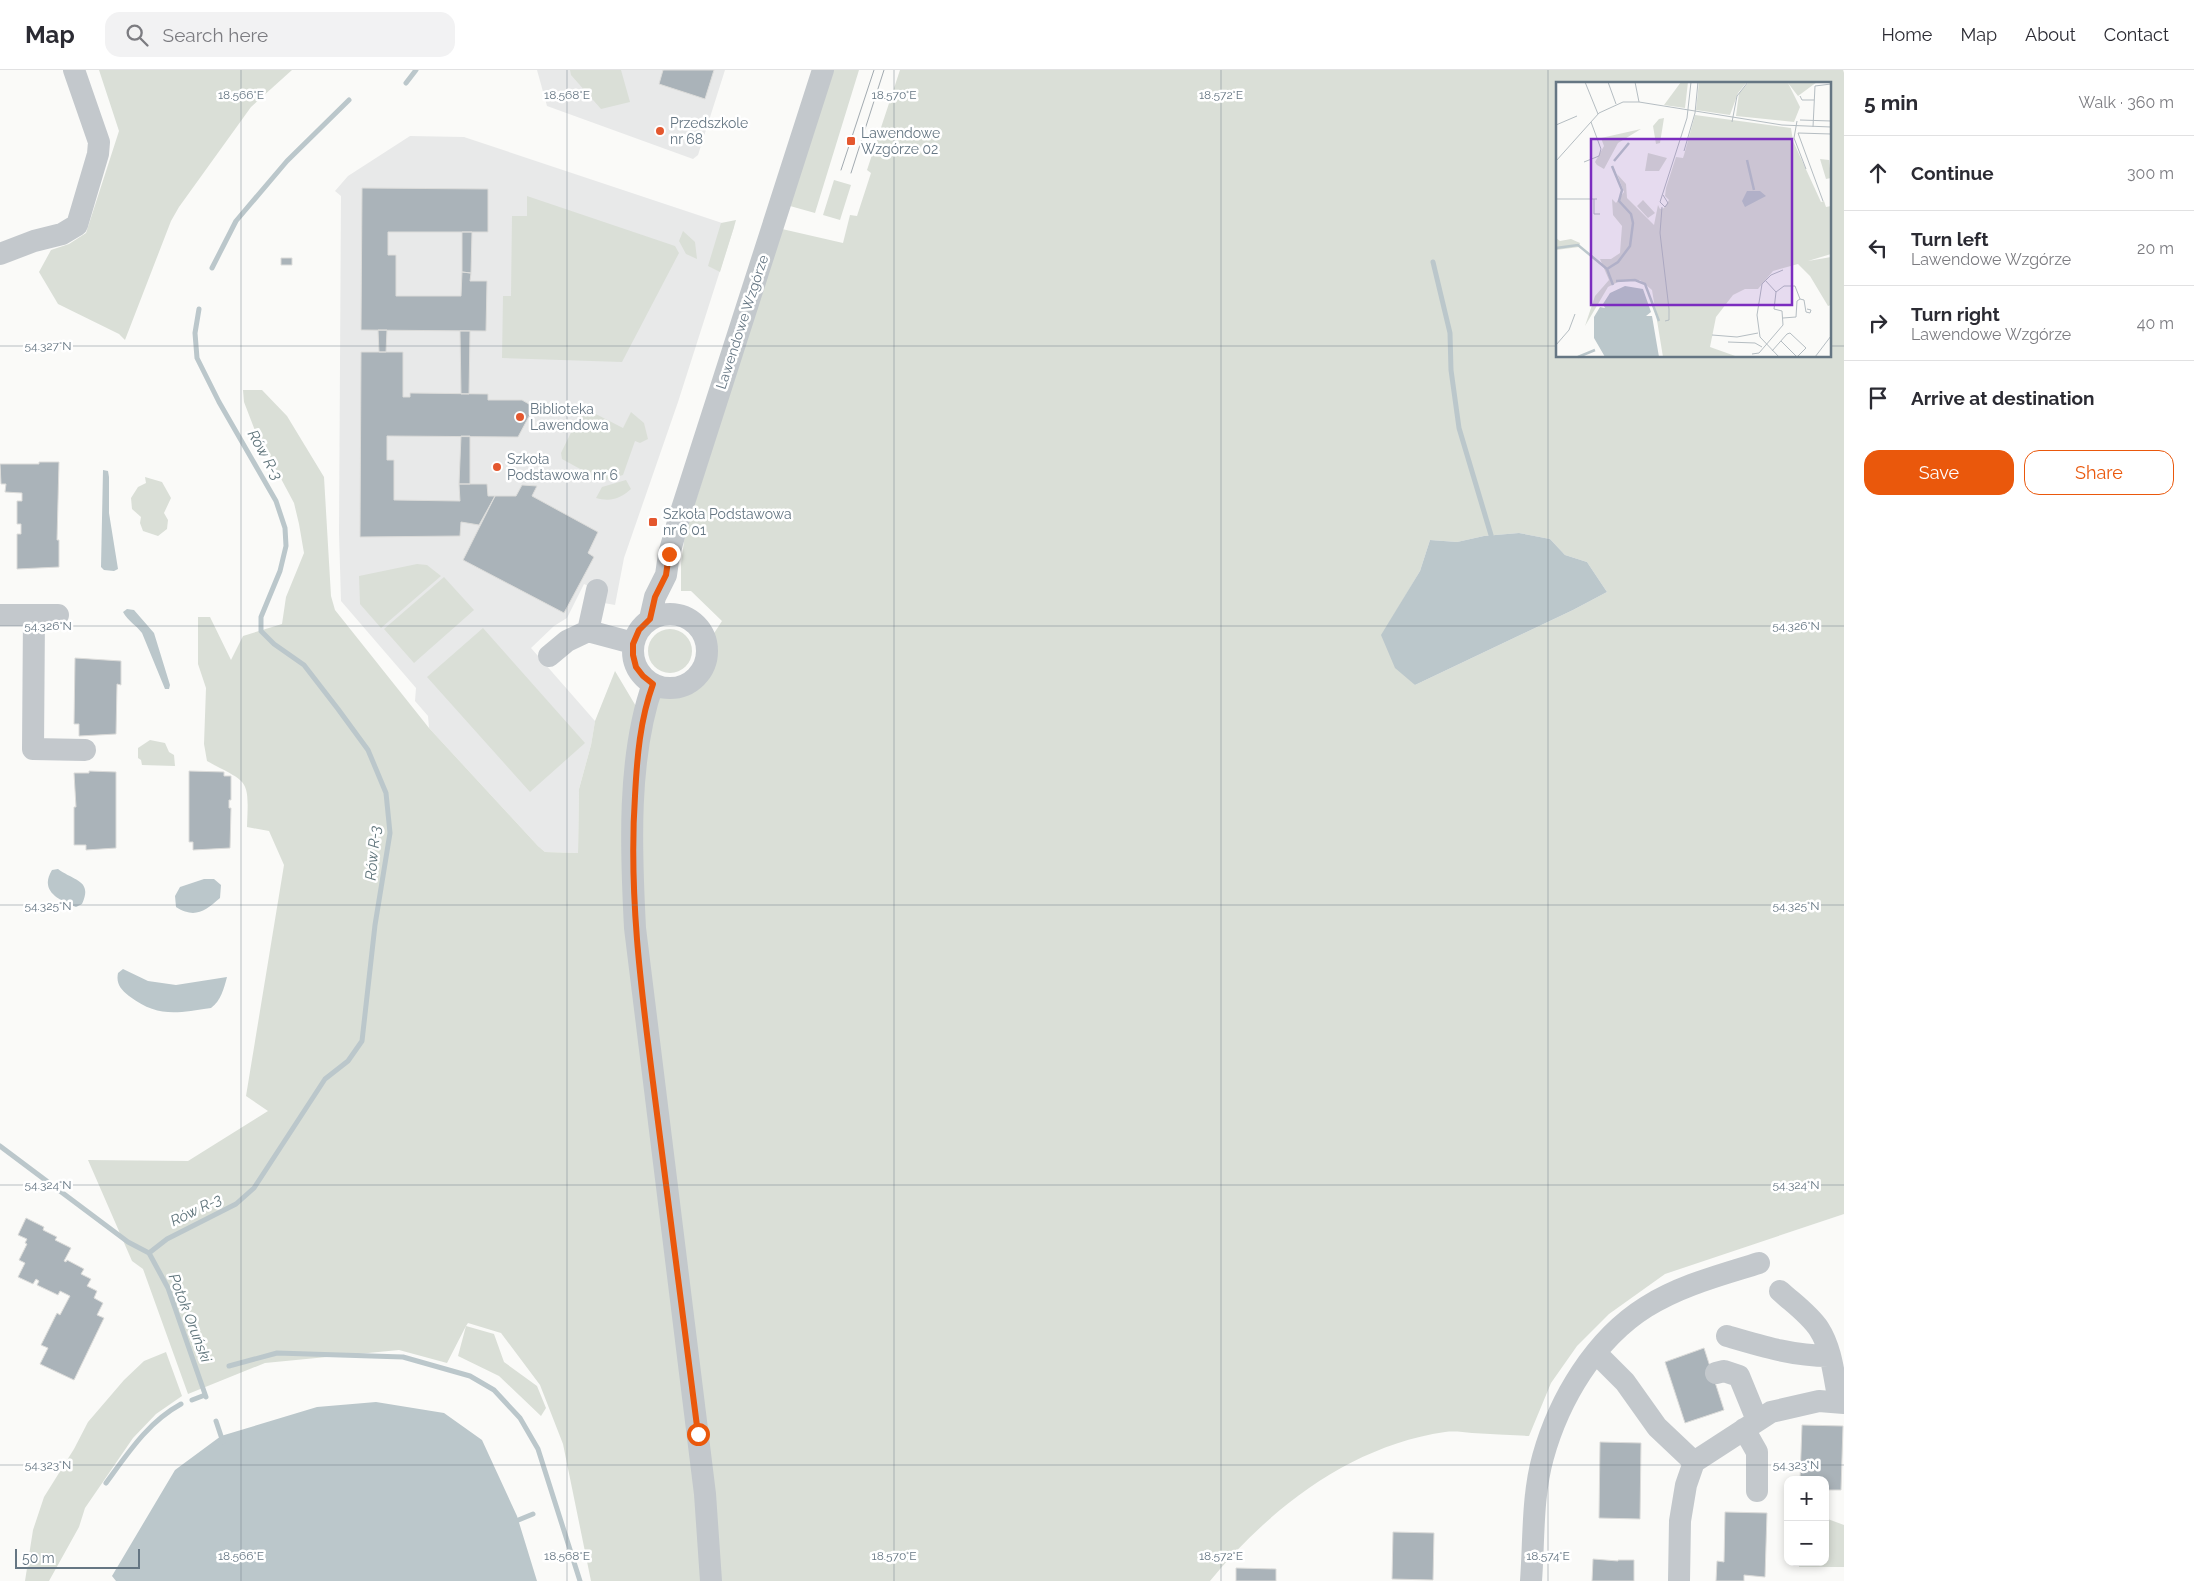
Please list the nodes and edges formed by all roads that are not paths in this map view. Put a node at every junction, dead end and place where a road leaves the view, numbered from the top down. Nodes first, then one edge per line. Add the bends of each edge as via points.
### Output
1 (74, 70) edge
2 (823, 70) edge
3 (0, 254) edge
4 (666, 575) junction
5 (597, 590) dead end
6 (676, 614) junction
7 (0, 615) edge
8 (34, 615) junction
9 (58, 615) dead end
10 (650, 619) junction
11 (588, 631) junction
12 (633, 644) junction
13 (549, 656) dead end
14 (653, 684) junction
15 (85, 750) dead end
16 (1759, 1263) dead end
17 (1780, 1291) dead end
18 (1727, 1336) dead end
19 (1596, 1353) junction
20 (1829, 1356) junction
21 (1716, 1373) dead end
22 (1842, 1402) edge
23 (1750, 1425) junction
24 (1694, 1462) junction
25 (1758, 1491) dead end
26 (711, 1581) edge
27 (1531, 1581) edge
28 (1679, 1581) edge

1 - 3 street via 99,142 77,225 62,234 34,240
2 - 4 street, Lawendowe Wzgórze via 680,515
4 - 6 street, Lawendowe Wzgórze
4 - 10 street, Lawendowe Wzgórze via 655,597
5 - 11 street
6 - 10 street via 662,614
6 - 14 street via 689,618 706,639 704,665 688,683 664,688
7 - 8 street
8 - 9 street
8 - 15 street via 33,749
10 - 12 street, Lawendowe Wzgórze via 639,630
11 - 12 street
11 - 13 street via 567,641
12 - 14 street via 636,667
14 - 26 street via 644,710 635,786 632,878 635,928 705,1494
16 - 19 street via 1688,1286 1646,1307 1620,1327
17 - 20 street via 1809,1316 1819,1330
18 - 20 street via 1775,1351
19 - 24 street via 1625,1382 1657,1426
19 - 27 street via 1571,1389 1543,1458
20 - 22 street
21 - 23 street via 1724,1371 1739,1376
22 - 23 street via 1819,1401 1771,1412
23 - 24 street
23 - 25 street via 1757,1452
24 - 28 street via 1680,1521

